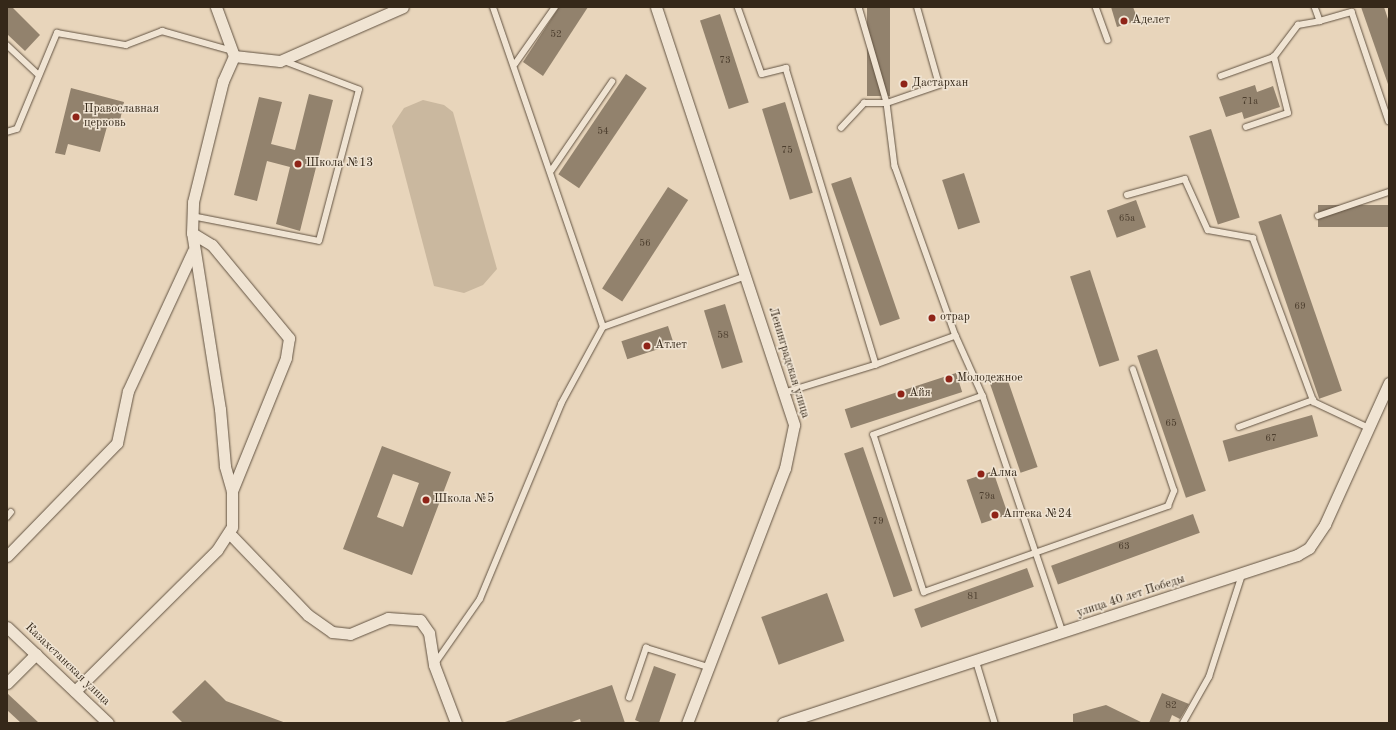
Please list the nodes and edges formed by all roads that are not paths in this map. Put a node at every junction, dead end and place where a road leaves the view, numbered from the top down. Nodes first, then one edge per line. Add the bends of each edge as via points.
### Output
1 (216, 7) edge
2 (403, 7) edge
3 (493, 7) edge
4 (555, 7) edge
5 (656, 7) edge
6 (738, 7) edge
7 (859, 7) edge
8 (918, 7) edge
9 (1096, 7) edge
10 (1316, 7) edge
11 (1320, 21) junction
12 (1108, 40) dead end
13 (7, 45) edge
14 (232, 53) junction
15 (1274, 57) junction
16 (280, 61) junction
17 (515, 64) junction
18 (39, 75) junction
19 (1221, 76) dead end
20 (612, 82) dead end
21 (887, 103) junction
22 (1389, 121) edge
23 (1246, 127) dead end
24 (841, 128) dead end
25 (7, 132) edge
26 (551, 171) junction
27 (1389, 192) edge
28 (1127, 195) dead end
29 (192, 216) junction
30 (1318, 216) dead end
31 (192, 233) junction
32 (193, 251) junction
33 (746, 276) junction
34 (603, 327) junction
35 (956, 336) junction
36 (876, 364) junction
37 (1133, 370) dead end
38 (1389, 383) edge
39 (785, 393) junction
40 (983, 396) junction
41 (1313, 400) junction
42 (1239, 427) dead end
43 (1369, 428) junction
44 (232, 491) junction
45 (230, 534) junction
46 (1034, 554) junction
47 (7, 556) edge
48 (1242, 574) junction
49 (7, 626) edge
50 (1063, 633) junction
51 (36, 654) junction
52 (976, 660) junction
53 (434, 665) junction
54 (708, 667) junction
55 (7, 683) edge
56 (75, 691) junction
57 (630, 698) dead end
58 (108, 723) edge
59 (456, 723) edge
60 (687, 723) edge
61 (783, 723) edge
62 (996, 723) edge
63 (1183, 723) edge

1 - 14 street
2 - 16 street
3 - 17 lane
4 - 17 lane
5 - 33 street, Ленинградская улица
6 - 36 lane via 762,74 786,68
7 - 21 lane
8 - 21 lane via 939,86
9 - 12 lane
10 - 11 lane
11 - 15 lane via 1298,25
11 - 22 lane via 1352,12
13 - 18 lane
14 - 16 street
14 - 18 lane via 162,31 126,44 57,33
14 - 29 street via 223,80
15 - 19 lane
15 - 23 lane via 1288,113
16 - 29 lane via 359,90 319,241
17 - 26 lane
18 - 25 lane via 17,129
20 - 26 lane
21 - 24 lane via 864,103
21 - 35 lane via 895,166
26 - 34 lane
27 - 30 lane
28 - 41 lane via 1185,179 1208,230 1253,238
29 - 31 street
31 - 32 street
31 - 44 street via 212,245 289,338 286,358
32 - 44 street via 220,409 225,466
32 - 47 street via 128,391 117,443
33 - 34 lane
33 - 39 street, Ленинградская улица
34 - 53 lane via 561,404 480,599
35 - 36 lane
35 - 40 lane
36 - 39 lane
37 - 46 lane via 1174,491 1173,500 1168,506
38 - 43 street, улица 40 лет Победы
39 - 54 street, Ленинградская улица via 794,425 792,446
40 - 46 lane
40 - 46 lane via 874,435 924,592
41 - 42 lane
41 - 43 lane
43 - 48 street, улица 40 лет Победы via 1325,524 1309,548
44 - 45 street
45 - 53 street via 308,616 332,632 350,634 388,618 420,620 429,633
45 - 56 street
46 - 50 lane
48 - 50 street, улица 40 лет Победы
48 - 63 lane via 1209,677
49 - 51 street, Казахстанская улица
50 - 52 street, улица 40 лет Победы
51 - 55 street
51 - 56 street, Казахстанская улица
52 - 61 street, улица 40 лет Победы
52 - 62 lane
53 - 59 street
54 - 57 lane via 646,648
54 - 60 street, Ленинградская улица
56 - 58 street, Казахстанская улица

